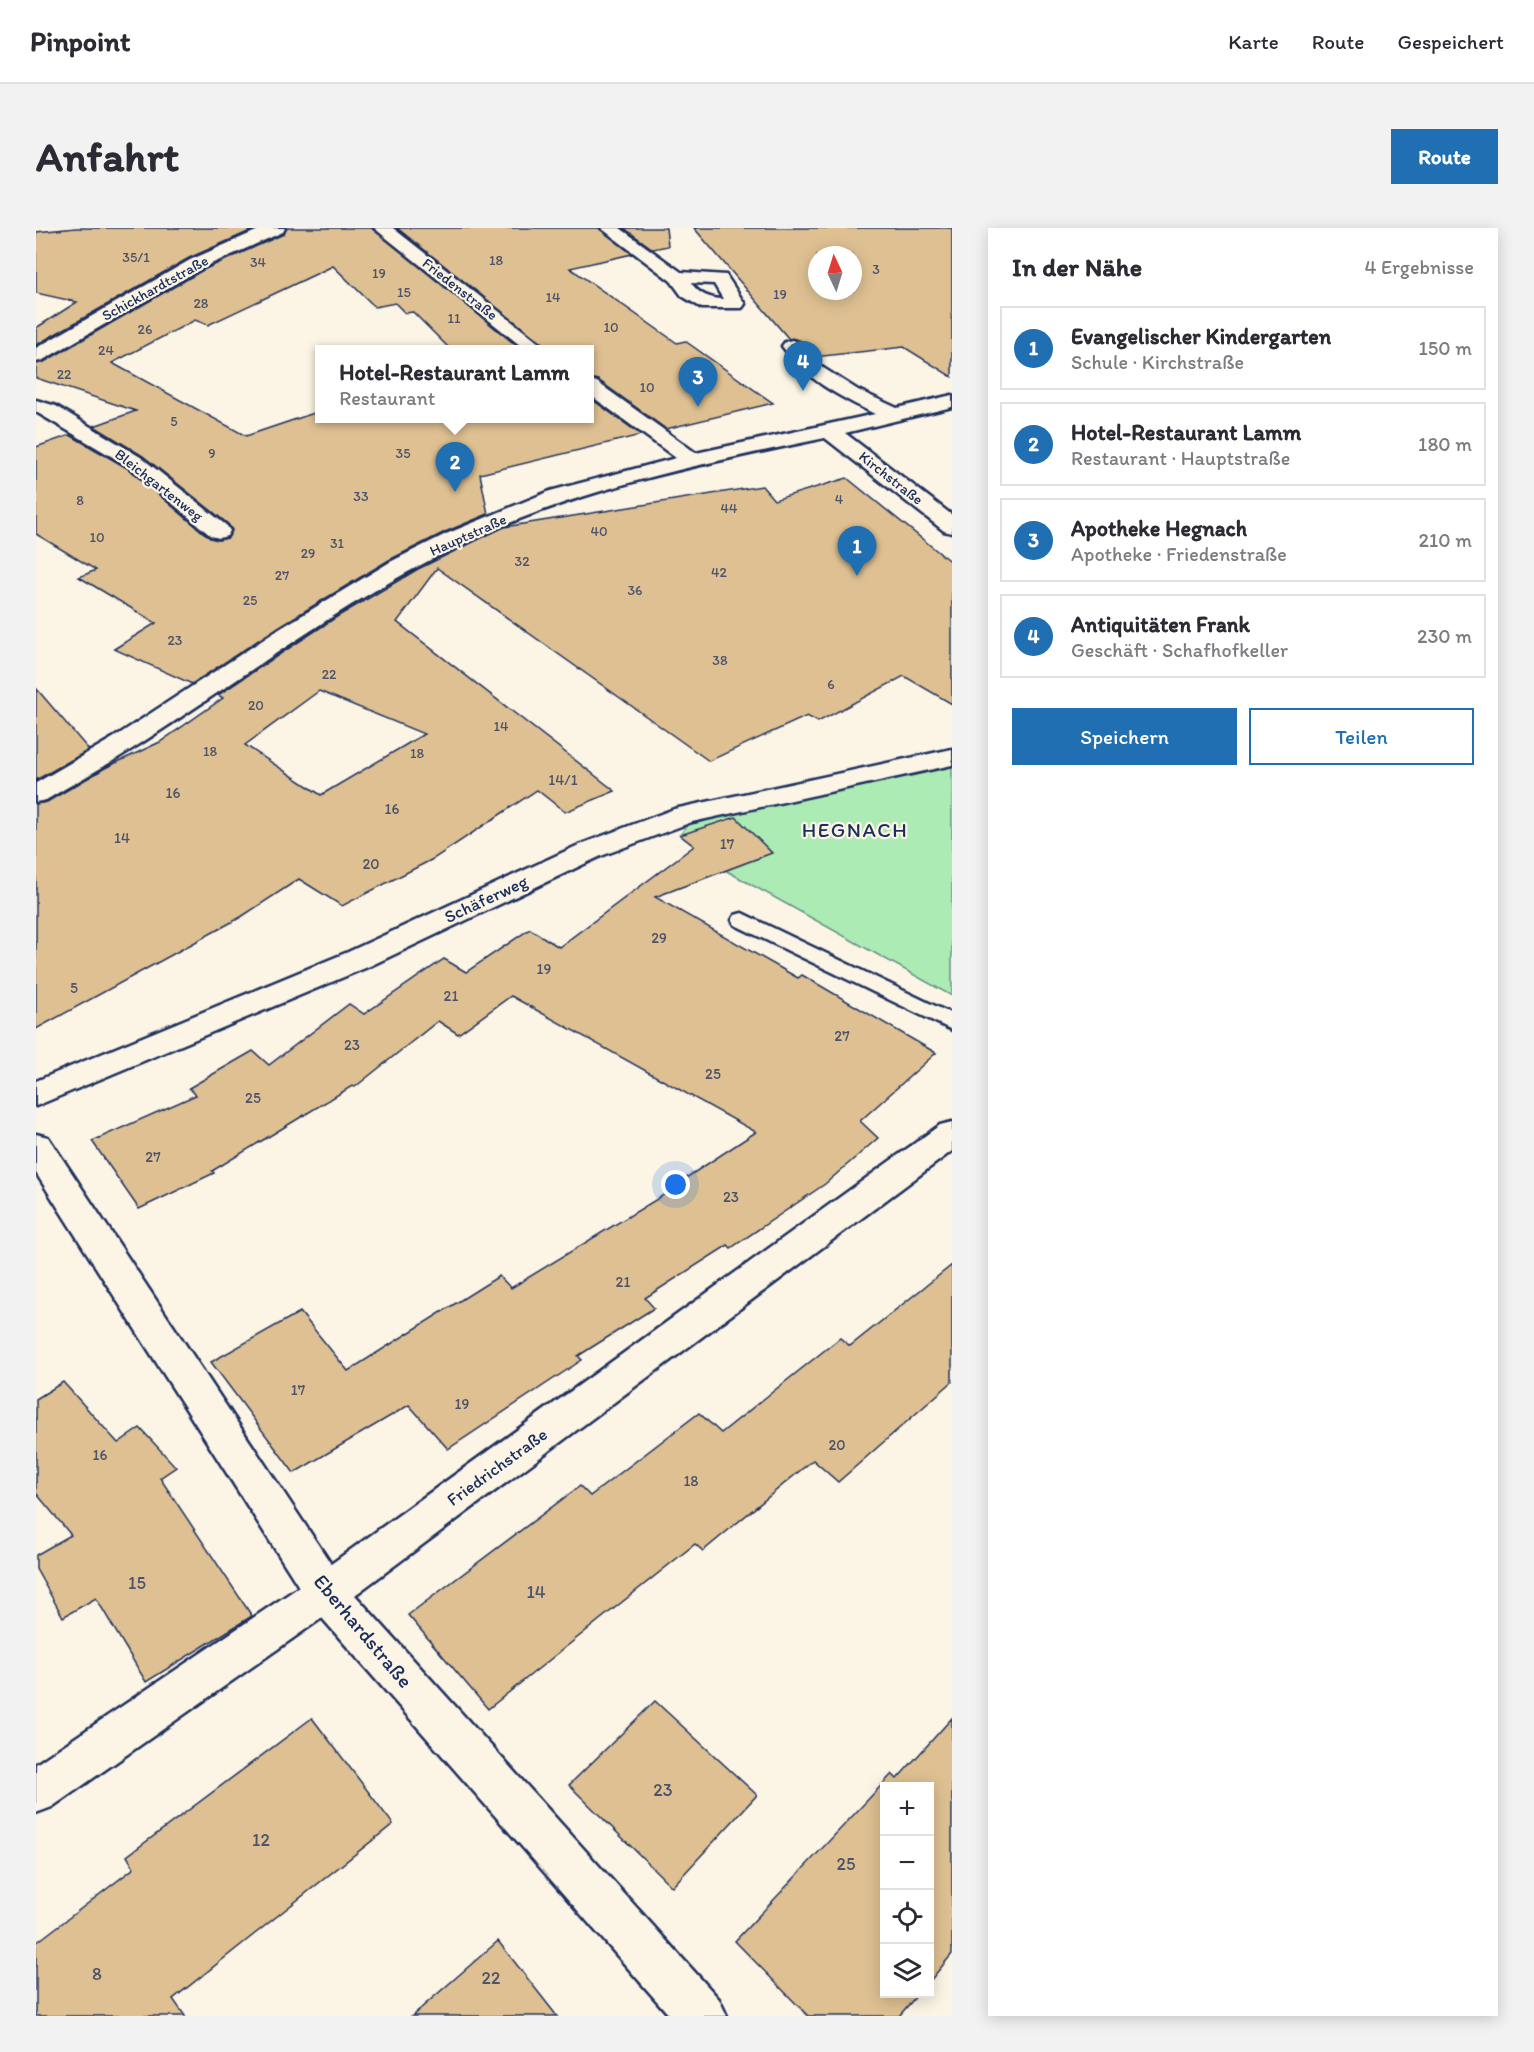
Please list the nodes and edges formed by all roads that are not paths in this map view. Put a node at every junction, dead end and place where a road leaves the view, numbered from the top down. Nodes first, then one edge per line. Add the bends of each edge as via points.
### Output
1 (277, 228) edge
2 (382, 228) edge
3 (609, 228) edge
4 (677, 277) dead end
5 (533, 345) edge
6 (792, 346) dead end
7 (36, 356) edge
8 (594, 389) edge
9 (952, 401) edge
10 (36, 406) edge
11 (894, 415) junction
12 (829, 431) junction
13 (692, 459) junction
14 (952, 526) edge
15 (219, 531) dead end
16 (952, 757) edge
17 (36, 794) edge
18 (742, 920) dead end
19 (952, 1023) edge
20 (36, 1094) edge
21 (952, 1134) edge
22 (36, 1146) edge
23 (326, 1592) junction
24 (36, 1791) edge
25 (702, 2016) edge

1 - 7 street, Schickhardtstraße via 196,264
2 - 5 street, Friedenstraße
3 - 4 street
6 - 11 street via 810,368
8 - 13 street
9 - 11 street, Hauptstraße
10 - 15 street, Bleichgartenweg via 135,462
11 - 12 street, Hauptstraße
12 - 13 street, Hauptstraße
12 - 14 street, Kirchstraße
13 - 17 street, Hauptstraße via 558,496 398,567 122,744
16 - 20 street, Schäferweg via 684,815 591,850 359,959
18 - 19 lane
21 - 23 street, Friedrichstraße
22 - 23 street, Eberhardstraße
23 - 24 street, Friedrichstraße
23 - 25 street, Eberhardstraße

